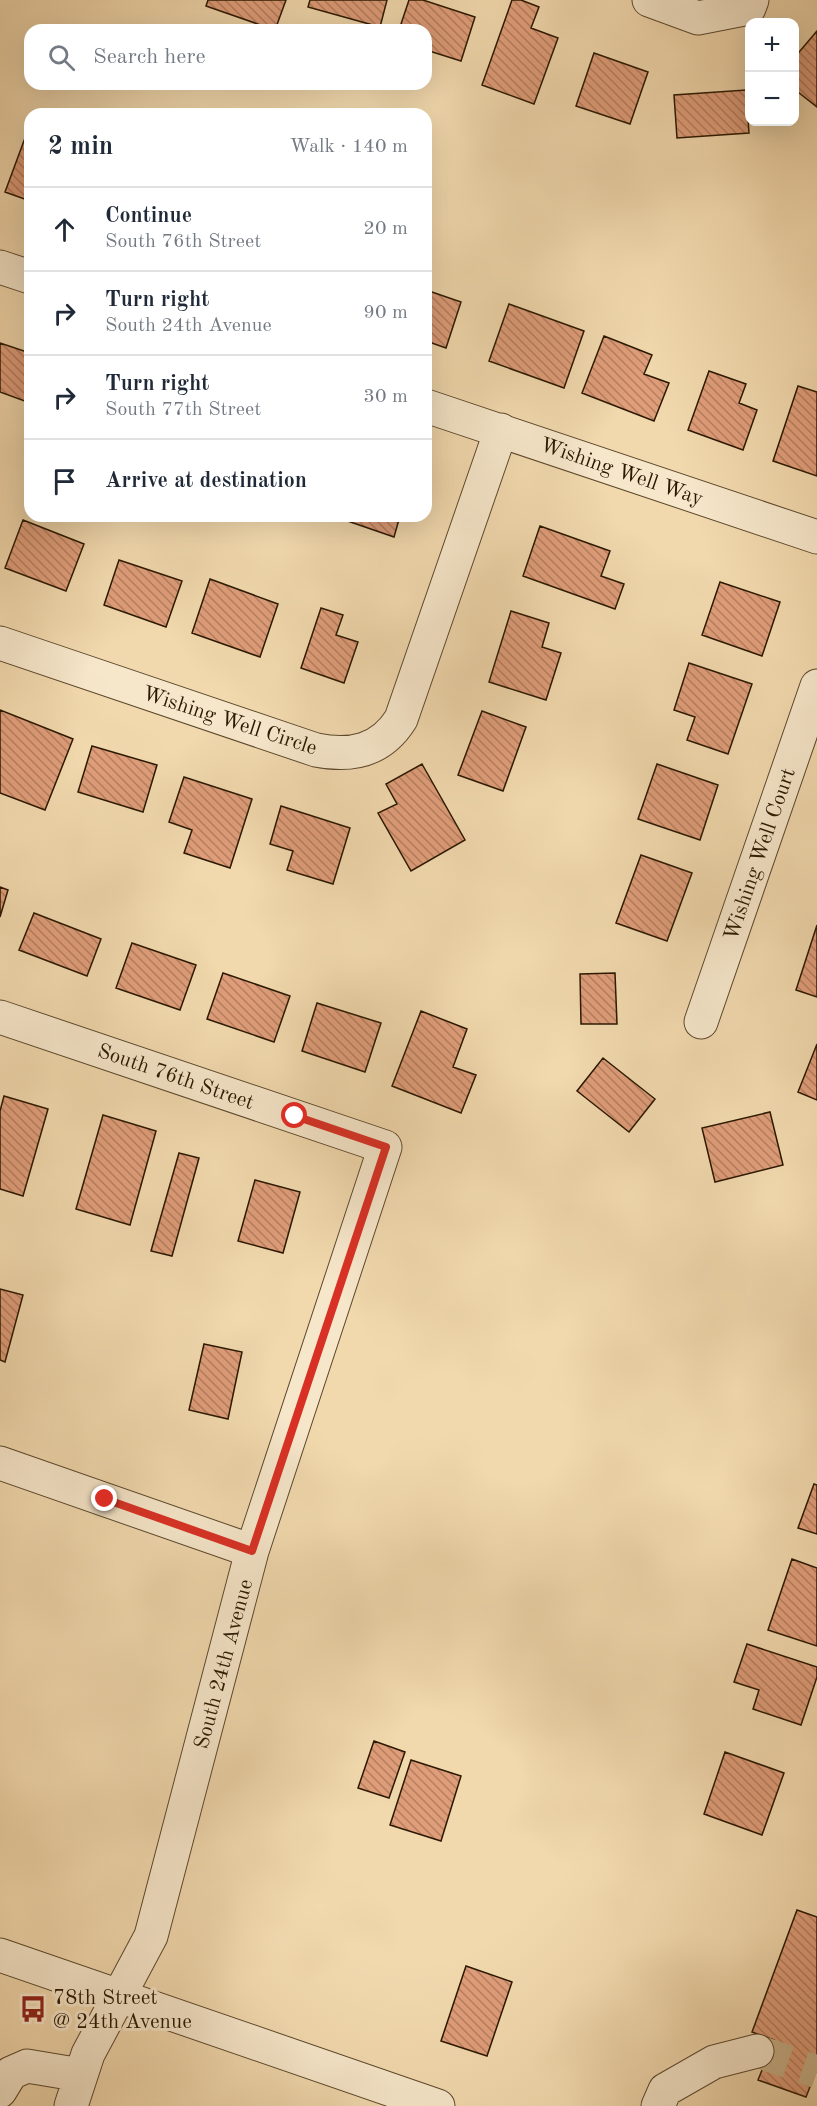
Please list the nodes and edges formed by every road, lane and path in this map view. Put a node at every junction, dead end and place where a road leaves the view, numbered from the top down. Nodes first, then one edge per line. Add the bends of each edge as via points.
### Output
1 (649, 0) edge
2 (750, 4) edge
3 (0, 267) edge
4 (24, 275) edge
5 (432, 408) edge
6 (501, 430) junction
7 (817, 537) edge
8 (0, 643) edge
9 (817, 686) edge
10 (0, 1017) edge
11 (701, 1022) dead end
12 (386, 1147) joint
13 (0, 1463) edge
14 (252, 1551) junction
15 (0, 1955) edge
16 (119, 1995) junction
17 (757, 2051) tunnel mouth
18 (81, 2075) junction
19 (0, 2091) edge
20 (71, 2106) edge
21 (438, 2106) edge
22 (658, 2106) edge

1 - 2 street via 698,18
3 - 4 street
5 - 6 street, Wishing Well Way
6 - 7 street, Wishing Well Way
6 - 8 street, Wishing Well Circle via 402,719 394,731 371,746 343,754 316,750
9 - 11 street, Wishing Well Court
10 - 12 street, South 76th Street
12 - 14 street, South 24th Avenue
13 - 14 street
14 - 16 street, South 24th Avenue via 151,1936
15 - 16 street
16 - 18 street, South 24th Avenue
16 - 21 street
17 - 22 street via 714,2061 665,2090
18 - 19 street via 27,2066 11,2073
18 - 20 street, South 24th Avenue

